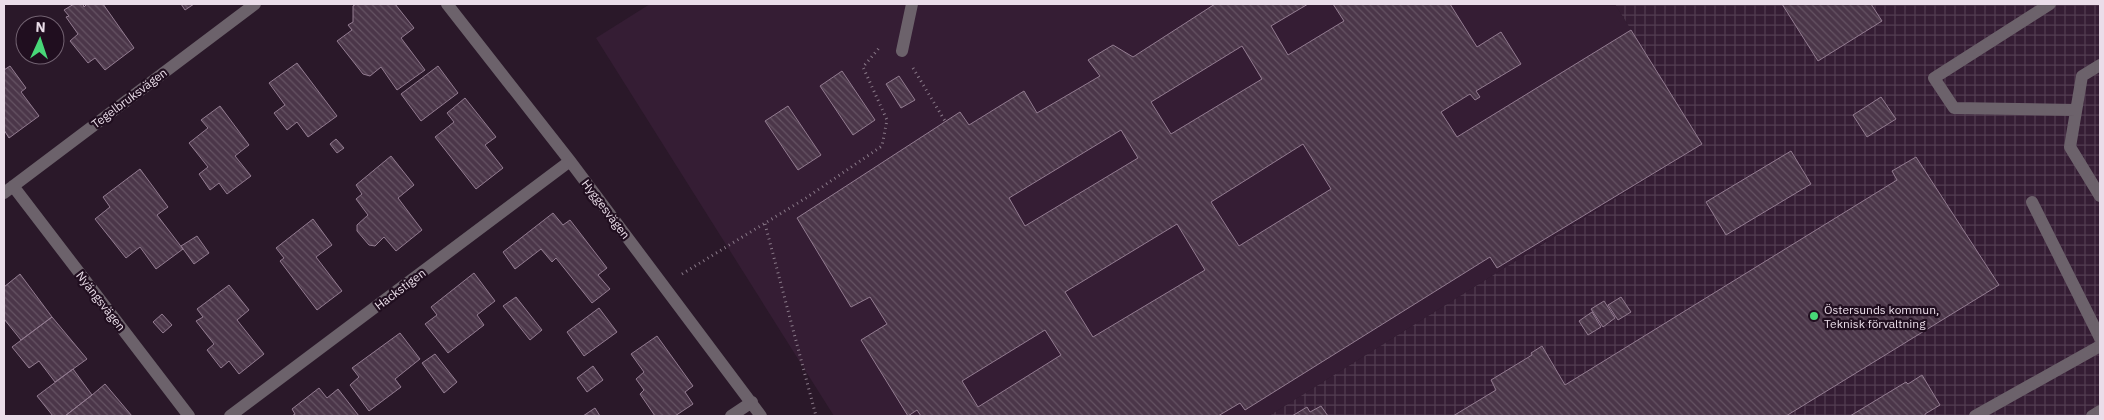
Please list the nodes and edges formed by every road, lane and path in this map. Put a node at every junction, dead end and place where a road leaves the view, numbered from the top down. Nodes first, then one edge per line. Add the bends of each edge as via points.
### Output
1 (255, 4) edge
2 (447, 4) edge
3 (912, 4) edge
4 (2050, 4) edge
5 (906, 34) junction
6 (902, 51) joint
7 (2100, 65) edge
8 (2076, 110) junction
9 (945, 121) dead end
10 (570, 161) junction
11 (8, 189) edge
12 (2100, 196) edge
13 (2032, 202) dead end
14 (765, 224) junction
15 (664, 285) junction
16 (2100, 338) edge
17 (2100, 346) edge
18 (752, 402) junction
19 (2100, 411) edge
20 (1989, 413) edge
21 (189, 416) edge
22 (230, 416) edge
23 (731, 416) edge
24 (761, 416) edge
25 (816, 416) edge
26 (1975, 416) edge
27 (2092, 416) edge

1 - 11 street, Tegelbruksvägen
2 - 10 street, Hyggesvägen
3 - 5 street
4 - 8 street via 1934,78 1954,108
5 - 6 street
5 - 14 path via 882,45 864,67 887,120 882,146
6 - 9 path
7 - 8 street via 2082,76
8 - 12 street via 2070,147
10 - 15 street, Hyggesvägen
10 - 22 street, Hackstigen
11 - 21 street, Nyängsvägen
13 - 16 street
14 - 15 path
14 - 25 path
15 - 18 street, Hyggesvägen
17 - 20 street
18 - 23 street
18 - 24 street, Hyggesvägen
19 - 27 street
20 - 26 street

